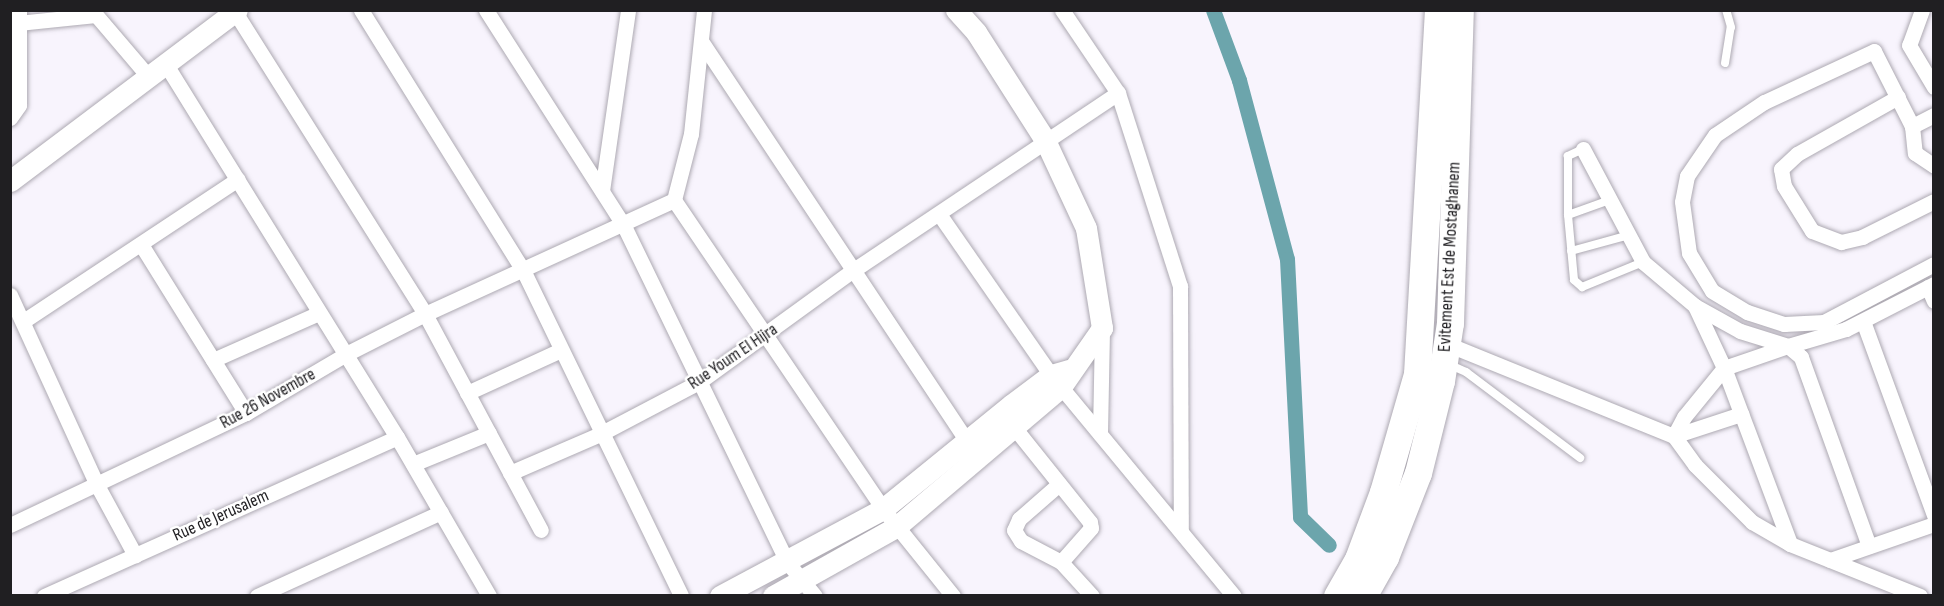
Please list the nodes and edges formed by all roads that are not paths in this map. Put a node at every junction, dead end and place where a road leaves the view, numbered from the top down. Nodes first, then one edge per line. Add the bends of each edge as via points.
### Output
1 (361, 10) edge
2 (486, 10) edge
3 (628, 10) edge
4 (704, 10) edge
5 (956, 10) edge
6 (1062, 10) edge
7 (1460, 10) edge
8 (1726, 10) edge
9 (1922, 10) edge
10 (236, 11) edge
11 (19, 17) edge
12 (1435, 18) edge
13 (701, 41) junction
14 (165, 63) junction
15 (1725, 63) dead end
16 (148, 76) junction
17 (1934, 87) edge
18 (1118, 93) junction
19 (1898, 97) junction
20 (1934, 115) edge
21 (10, 118) edge
22 (1912, 126) junction
23 (1045, 140) junction
24 (1583, 148) joint
25 (1934, 166) edge
26 (238, 179) junction
27 (10, 181) edge
28 (602, 191) junction
29 (674, 200) junction
30 (1610, 201) junction
31 (1934, 201) edge
32 (939, 214) junction
33 (1568, 215) junction
34 (624, 226) junction
35 (1629, 235) junction
36 (142, 246) junction
37 (1572, 251) junction
38 (1643, 262) junction
39 (1934, 264) edge
40 (523, 270) junction
41 (852, 271) junction
42 (1932, 291) edge
43 (10, 295) edge
44 (1695, 306) junction
45 (319, 313) junction
46 (425, 314) junction
47 (25, 320) junction
48 (1863, 321) junction
49 (1102, 328) junction
50 (765, 338) junction
51 (1788, 346) junction
52 (561, 350) junction
53 (346, 354) junction
54 (1473, 355) junction
55 (213, 360) junction
56 (1452, 360) junction
57 (1725, 368) junction
58 (1060, 378) junction
59 (699, 382) junction
60 (467, 393) junction
61 (246, 413) junction
62 (1742, 414) junction
63 (1013, 426) junction
64 (489, 433) junction
65 (600, 434) junction
66 (1101, 434) junction
67 (1674, 435) junction
68 (397, 436) junction
69 (971, 449) junction
70 (1580, 458) dead end
71 (413, 465) junction
72 (510, 473) junction
73 (1059, 484) junction
74 (97, 485) junction
75 (883, 509) junction
76 (441, 512) junction
77 (1934, 515) edge
78 (1934, 524) edge
79 (10, 525) edge
80 (896, 527) junction
81 (541, 530) dead end
82 (1181, 530) junction
83 (1790, 544) junction
84 (1869, 546) junction
85 (135, 555) junction
86 (1830, 560) junction
87 (787, 562) junction
88 (1061, 562) junction
89 (808, 588) edge
90 (44, 596) edge
91 (256, 596) edge
92 (489, 596) edge
93 (681, 596) edge
94 (720, 596) edge
95 (773, 596) edge
96 (953, 596) edge
97 (1092, 596) edge
98 (1234, 596) edge
99 (1337, 596) edge
100 (1363, 596) edge
101 (1920, 596) edge

1 - 40 street
2 - 28 street
3 - 28 street
4 - 13 street
5 - 23 street via 976,32
6 - 18 street
7 - 56 highway, Evitement Est de Mostaghanem
8 - 15 lane via 1731,27
9 - 17 street via 1909,45
10 - 14 street
10 - 46 street
11 - 16 street via 96,15
11 - 21 street via 19,105
12 - 99 highway, Evitement Est de Mostaghanem via 1417,374 1383,492 1358,559
13 - 29 street via 692,134
13 - 41 street
14 - 16 street
14 - 26 street
16 - 27 street
18 - 23 street, Rue Youm El Hijra
18 - 82 street via 1180,286
19 - 22 street
19 - 31 street via 1797,154 1781,169 1784,186 1812,231 1841,242 1862,237
19 - 39 street via 1874,51 1764,102 1715,135 1687,176 1682,202 1689,253 1712,291 1747,312 1784,324 1824,322
20 - 22 street
22 - 25 street via 1915,153
23 - 32 street, Rue Youm El Hijra
23 - 49 street via 1086,228
24 - 30 street
24 - 33 lane via 1568,156
26 - 36 street
26 - 45 street
28 - 34 street
29 - 34 street, Rue 26 Novembre
29 - 50 street
30 - 33 lane
30 - 35 street
32 - 41 street, Rue Youm El Hijra
32 - 58 street
33 - 37 lane
34 - 40 street, Rue 26 Novembre
34 - 59 street
35 - 37 lane
35 - 38 street
36 - 47 street
36 - 55 street
37 - 38 lane via 1574,280 1582,287
38 - 44 street
40 - 46 street, Rue 26 Novembre
40 - 52 street
41 - 50 street, Rue Youm El Hijra
41 - 69 street
42 - 48 street
43 - 47 street
44 - 51 street via 1740,330
44 - 57 street
45 - 53 street
45 - 55 street
46 - 53 street, Rue 26 Novembre
46 - 60 street
47 - 74 street
48 - 51 street
48 - 77 street
49 - 58 street
49 - 66 street
50 - 59 street, Rue Youm El Hijra
50 - 75 street
51 - 57 street
51 - 84 street via 1801,357
52 - 60 street
52 - 65 street
53 - 61 street, Rue 26 Novembre
53 - 68 street
54 - 56 street
54 - 56 lane
54 - 67 street
55 - 61 street
56 - 70 lane
56 - 100 highway, Evitement Est de Mostaghanem via 1418,473 1385,557
57 - 62 street
57 - 67 street
58 - 63 street
58 - 66 street
58 - 69 street
59 - 65 street, Rue Youm El Hijra
59 - 87 street
60 - 64 street
61 - 74 street, Rue 26 Novembre
62 - 67 street
62 - 83 street
63 - 69 street
63 - 73 street
64 - 71 street
64 - 72 street
65 - 72 street, Rue Youm El Hijra
65 - 93 street
66 - 82 street
67 - 83 street via 1695,465 1752,522
68 - 71 street
68 - 85 street, Rue de Jerusalem
69 - 75 street
69 - 80 street
71 - 76 street
72 - 81 street
73 - 88 street via 1091,528
73 - 88 street via 1019,519 1014,530 1021,542
74 - 79 street, Rue 26 Novembre
74 - 85 street
75 - 80 street
75 - 87 street
76 - 91 street
76 - 92 street
78 - 84 street
80 - 89 street
80 - 96 street
82 - 98 street
83 - 86 street
84 - 86 street
85 - 90 street, Rue de Jerusalem
86 - 101 street
87 - 89 street
87 - 94 street
88 - 97 street
89 - 95 street

